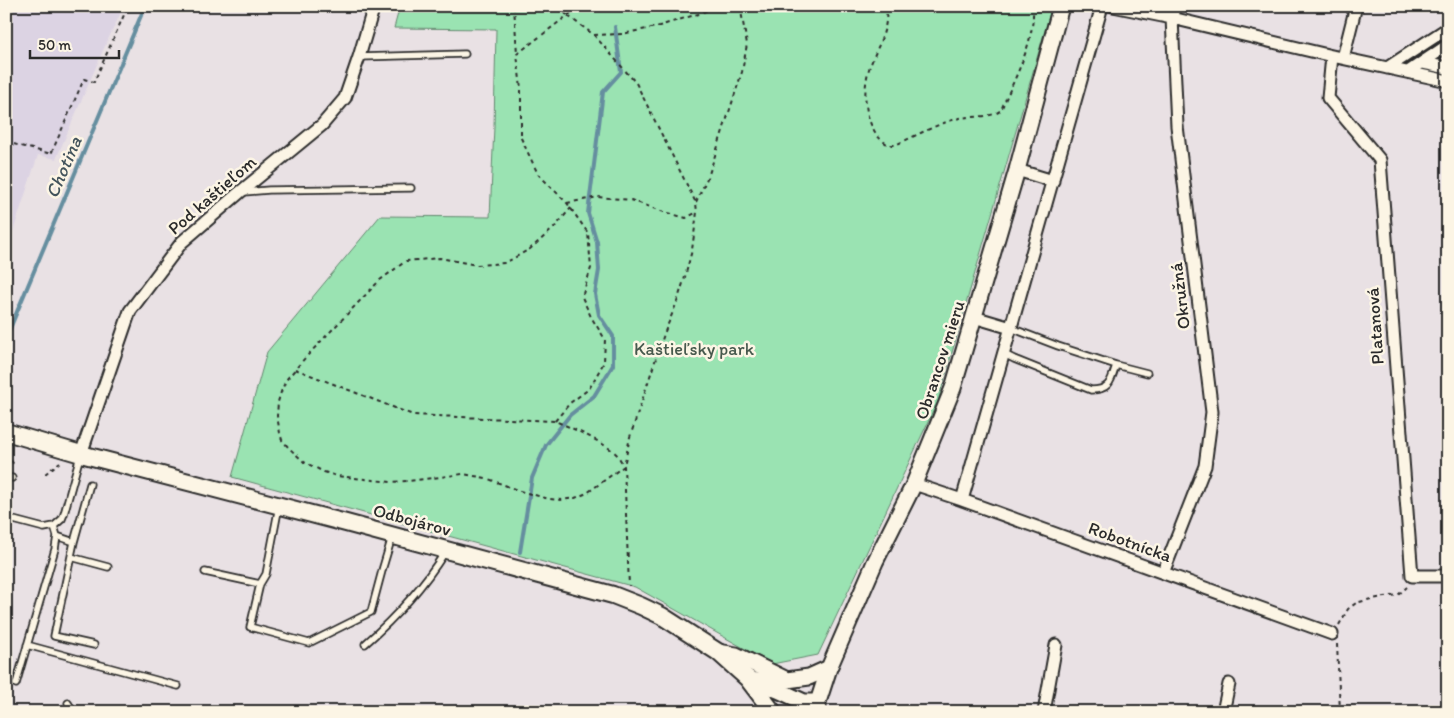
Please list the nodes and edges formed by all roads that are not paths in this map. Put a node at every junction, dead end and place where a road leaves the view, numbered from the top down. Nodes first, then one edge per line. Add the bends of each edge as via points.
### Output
1 (374, 6) edge
2 (1061, 6) edge
3 (1102, 6) edge
4 (1113, 6) edge
5 (1174, 6) edge
6 (1356, 6) edge
7 (1172, 18) junction
8 (1448, 28) edge
9 (1448, 46) edge
10 (465, 54) dead end
11 (359, 57) junction
12 (1338, 57) junction
13 (1423, 62) junction
14 (1387, 68) junction
15 (1448, 68) edge
16 (1408, 72) junction
17 (1448, 81) edge
18 (1017, 170) junction
19 (1053, 181) junction
20 (411, 188) dead end
21 (239, 193) junction
22 (974, 317) junction
23 (1011, 328) junction
24 (1004, 354) junction
25 (1116, 365) junction
26 (1147, 372) dead end
27 (6, 432) edge
28 (81, 454) junction
29 (90, 484) dead end
30 (914, 484) junction
31 (962, 500) junction
32 (279, 505) junction
33 (6, 518) edge
34 (54, 526) junction
35 (393, 535) junction
36 (57, 536) junction
37 (74, 542) junction
38 (446, 550) junction
39 (71, 557) junction
40 (108, 567) dead end
41 (205, 572) dead end
42 (1163, 573) junction
43 (1448, 576) edge
44 (260, 584) junction
45 (1334, 635) road end
46 (365, 644) dead end
47 (27, 645) junction
48 (94, 645) dead end
49 (1056, 645) dead end
50 (718, 652) junction
51 (829, 668) junction
52 (747, 678) junction
53 (16, 684) dead end
54 (1229, 684) dead end
55 (178, 686) dead end
56 (68, 704) dead end
57 (818, 707) edge
58 (74, 712) edge
59 (773, 712) edge
60 (1044, 712) edge
61 (1223, 712) edge

1 - 11 street, Pod kaštieľom
2 - 18 street, Obrancov mieru
3 - 19 street
4 - 7 street
5 - 7 street, Okružná
6 - 12 street, Platanová
7 - 12 street
7 - 42 street, Okružná via 1177,126 1212,412 1205,466
8 - 14 street
9 - 13 street
10 - 11 lane
11 - 21 street, Pod kaštieľom via 345,98 322,125
12 - 14 street
12 - 43 street, Platanová via 1328,98 1380,160 1412,576
13 - 15 street
13 - 16 street
14 - 16 street
16 - 17 street
18 - 19 street
18 - 22 street, Obrancov mieru
19 - 23 street
20 - 21 lane
21 - 28 street, Pod kaštieľom via 182,242 130,311
22 - 23 street
22 - 30 street, Obrancov mieru via 953,388
23 - 24 street
23 - 25 lane
24 - 25 lane via 1091,390 1100,390 1109,384
24 - 31 street
25 - 26 lane
27 - 28 main road, Odbojárov
28 - 32 main road, Odbojárov
28 - 34 lane via 64,514
29 - 37 lane
30 - 31 street, Robotnícka
30 - 51 street, Obrancov mieru via 875,562
31 - 42 street, Robotnícka
32 - 35 main road, Odbojárov
32 - 44 lane via 266,574
33 - 34 lane via 44,528
34 - 36 lane
35 - 38 main road, Odbojárov
35 - 44 lane via 371,612 309,643 250,627
36 - 37 lane
36 - 47 lane
37 - 39 lane
38 - 46 lane via 411,598
38 - 50 main road, Odbojárov via 613,595 662,616
39 - 40 lane
39 - 48 lane via 54,636
41 - 44 lane
42 - 45 street, Robotnícka
47 - 53 lane
47 - 55 lane
49 - 60 street
50 - 51 street via 736,655 786,680 809,677
50 - 52 main road, Odbojárov
51 - 57 street, Obrancov mieru
52 - 57 street
52 - 59 main road, Odbojárov
54 - 61 street
56 - 58 lane

